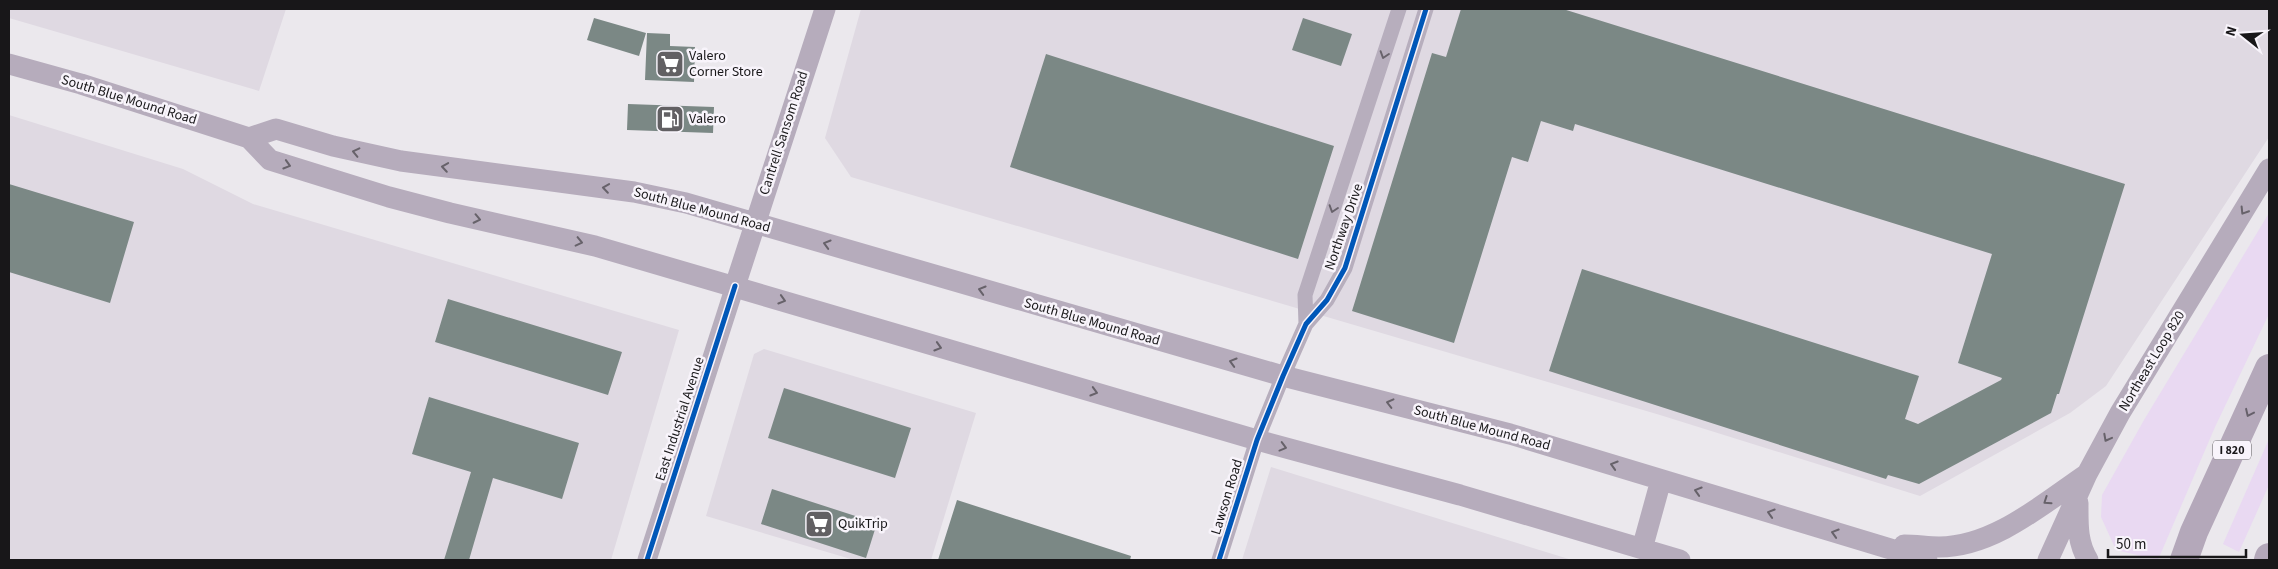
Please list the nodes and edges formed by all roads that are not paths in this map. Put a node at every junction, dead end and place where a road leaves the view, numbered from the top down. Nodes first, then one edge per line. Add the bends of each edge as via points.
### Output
1 (824, 9) edge
2 (1399, 9) edge
3 (1426, 9) edge
4 (9, 64) edge
5 (249, 138) junction
6 (2269, 169) edge
7 (755, 223) junction
8 (736, 286) junction
9 (1306, 324) junction
10 (2269, 368) edge
11 (1283, 376) junction
12 (1256, 440) junction
13 (2087, 474) junction
14 (1661, 480) junction
15 (1864, 541) junction
16 (1642, 549) junction
17 (647, 560) edge
18 (1219, 560) edge
19 (1680, 560) edge
20 (1927, 560) edge
21 (2048, 560) edge
22 (2088, 560) edge
23 (2184, 560) edge

1 - 7 main road, Cantrell Sansom Road
2 -> 9 street, Northway Drive via 1305,295
3 - 9 street, Northway Drive via 1344,268 1327,300
4 - 5 main road, South Blue Mound Road
7 -> 5 main road, South Blue Mound Road via 660,197 401,161 276,129
5 -> 8 main road, South Blue Mound Road via 270,160 389,197 596,246
6 -> 13 main road, Northeast Loop 820
7 - 8 main road, Cantrell Sansom Road
11 -> 7 main road, South Blue Mound Road
8 -> 12 main road, South Blue Mound Road
8 - 17 street, East Industrial Avenue
9 - 11 street, Northway Drive
10 -> 23 highway, I 820
11 - 12 street, Northway Drive
14 -> 11 main road, South Blue Mound Road via 1510,434
12 -> 16 main road, South Blue Mound Road via 1460,495
12 - 18 street, Lawson Road
13 -> 15 main road via 2001,530 1971,542 1940,547
13 - 21 main road, Northeast Loop 820
13 - 22 main road via 2078,501 2078,535
15 -> 14 main road, South Blue Mound Road
14 - 16 main road
15 - 20 main road, South Blue Mound Road
16 - 19 main road, South Blue Mound Road

